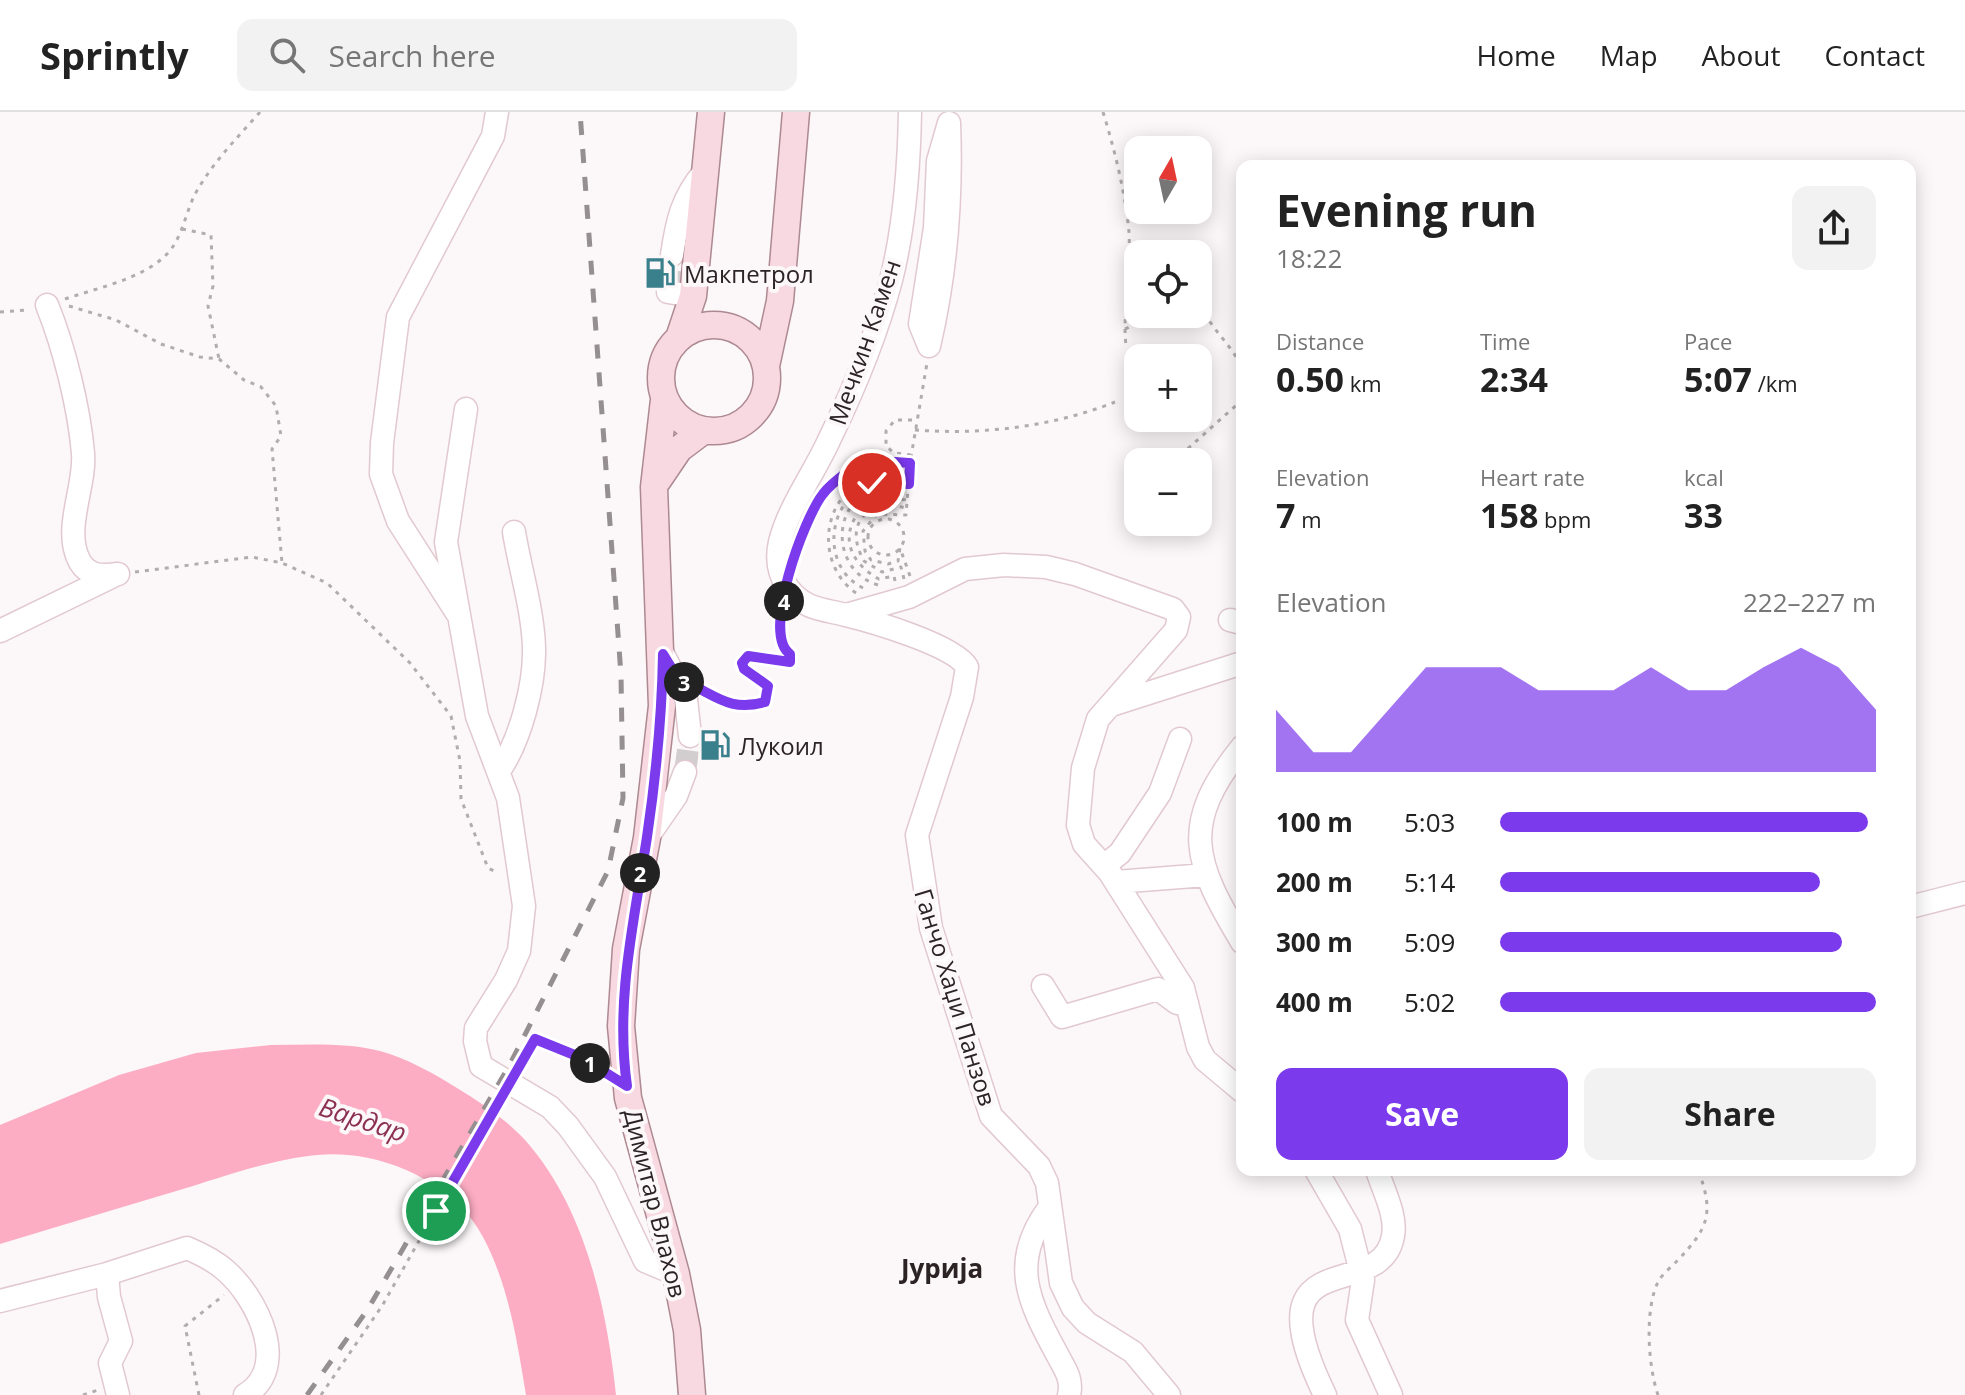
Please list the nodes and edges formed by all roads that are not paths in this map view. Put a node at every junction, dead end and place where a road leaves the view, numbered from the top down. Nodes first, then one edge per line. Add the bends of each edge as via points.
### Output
1 (497, 112) edge
2 (711, 112) edge
3 (796, 112) edge
4 (910, 112) edge
5 (949, 118) edge
6 (704, 172) junction
7 (672, 255) tunnel mouth
8 (681, 294) junction
9 (780, 301) junction
10 (51, 304) road end
11 (724, 327) junction
12 (679, 338) junction
13 (929, 346) road end
14 (766, 366) junction
15 (664, 400) junction
16 (466, 409) dead end
17 (703, 431) junction
18 (654, 487) junction
19 (514, 532) dead end
20 (846, 615) junction
21 (461, 618) junction
22 (0, 631) edge
23 (663, 654) junction
24 (1236, 665) edge
25 (1110, 705) junction
26 (690, 736) tunnel mouth
27 (1180, 739) dead end
28 (1236, 755) edge
29 (499, 771) junction
30 (685, 772) tunnel mouth
31 (647, 838) junction
32 (1110, 874) junction
33 (1206, 875) junction
34 (1965, 893) edge
35 (1916, 905) edge
36 (1236, 931) edge
37 (1043, 986) dead end
38 (1187, 1003) junction
39 (1236, 1086) edge
40 (1319, 1176) edge
41 (1379, 1176) edge
42 (1049, 1208) junction
43 (1361, 1270) junction
44 (107, 1274) junction
45 (676, 1274) junction
46 (0, 1301) edge
47 (118, 1395) edge
48 (245, 1395) edge
49 (692, 1395) edge
50 (1069, 1395) edge
51 (1169, 1395) edge
52 (1325, 1395) edge
53 (1391, 1395) edge

1 - 21 street via 493,136 398,317 382,443 381,474 398,521
2 - 6 main road
3 - 9 main road
4 - 20 street, Мечкин Камен via 904,214 890,282 831,437 781,538 777,558 788,588 810,608
5 - 13 street via 938,161 935,228 920,324
6 - 7 street via 679,212
6 - 8 main road
8 - 11 main road
8 - 12 main road
9 - 11 main road via 768,316
9 - 14 main road
10 - 22 street via 83,451 77,554 94,575 118,574
11 - 12 main road
11 - 14 main road via 755,345
12 - 15 main road via 661,366
14 - 17 main road via 767,387 759,408 744,423 724,431
15 - 17 main road via 687,425
15 - 18 main road, Димитар Влахов
16 - 21 street via 446,542
17 - 18 main road via 679,449
18 - 23 main road, Димитар Влахов
19 - 29 street via 534,648 515,748
20 - 25 street via 985,566 1046,567 1160,601 1179,617 1176,630
20 - 42 street, Ганчо Хаџи Панзов via 929,644 967,667 917,835 920,876 984,1098 991,1116 1039,1166
21 - 29 street via 477,716
23 - 26 street via 686,699
23 - 31 main road, Димитар Влахов
24 - 25 street
25 - 32 street via 1092,734 1078,814 1084,844
27 - 32 street via 1160,793
28 - 33 street via 1209,793 1200,854
29 - 45 street via 522,886 519,951 476,1028 481,1066 559,1116 605,1177 645,1261
30 - 31 street via 676,796
31 - 45 main road, Димитар Влахов via 626,949 621,1026 627,1086
32 - 33 street
32 - 38 street via 1183,988
33 - 36 street
34 - 35 street
37 - 38 street via 1062,1017 1158,989 1177,1003
38 - 39 street via 1205,1060
40 - 43 street via 1350,1229
41 - 43 street via 1393,1238 1383,1260
42 - 50 street via 1031,1236 1025,1283 1068,1374
42 - 51 street via 1061,1283 1073,1308 1133,1352
43 - 52 street via 1340,1274 1308,1294 1304,1303 1304,1350
43 - 53 street via 1357,1320
44 - 46 street
44 - 47 street via 121,1341 110,1363
44 - 48 street via 187,1248 210,1258 238,1283 257,1312 267,1355 263,1374
45 - 49 main road, Димитар Влахов

